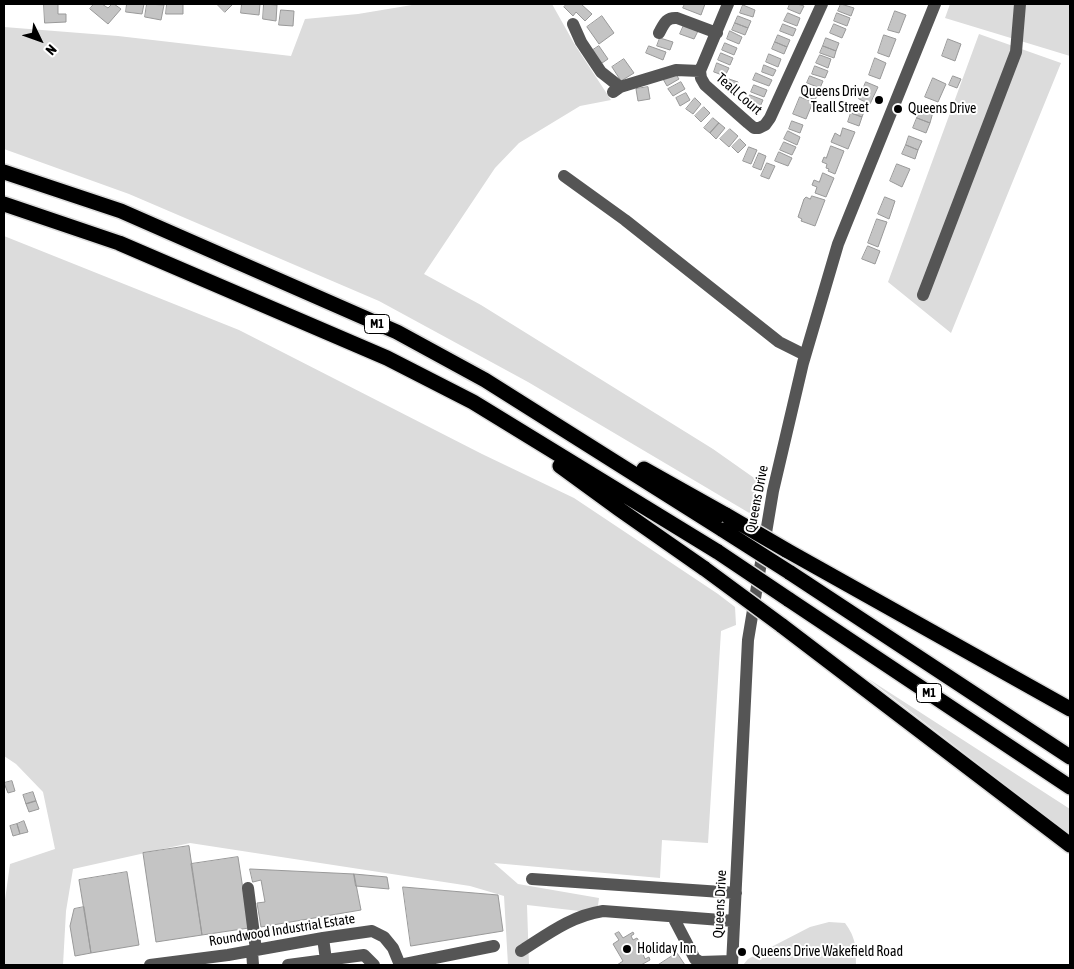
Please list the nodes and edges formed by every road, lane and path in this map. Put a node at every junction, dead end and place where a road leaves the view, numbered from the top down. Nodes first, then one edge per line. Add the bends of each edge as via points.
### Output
1 (728, 4) edge
2 (822, 4) edge
3 (935, 4) edge
4 (1020, 4) edge
5 (573, 24) dead end
6 (659, 33) dead end
7 (716, 33) junction
8 (700, 71) junction
9 (4, 172) edge
10 (564, 176) dead end
11 (4, 204) edge
12 (923, 294) dead end
13 (805, 355) junction
14 (485, 380) junction
15 (473, 402) junction
16 (1070, 709) edge
17 (1070, 757) edge
18 (1070, 787) edge
19 (1070, 845) edge
20 (532, 879) dead end
21 (248, 888) dead end
22 (736, 893) junction
23 (673, 917) junction
24 (734, 921) junction
25 (299, 934) dead end
26 (323, 938) junction
27 (494, 946) dead end
28 (254, 948) junction
29 (521, 952) dead end
30 (326, 960) junction
31 (732, 963) edge
32 (305, 964) edge
33 (150, 965) edge
34 (253, 965) edge
35 (288, 965) edge
36 (374, 965) edge
37 (400, 965) edge

1 - 7 street, Teall Court
2 - 8 street, Teall Court via 765,126 754,128 748,124 705,85
3 - 13 street, Queens Drive via 838,244
4 - 12 street via 1018,48
5 - 8 street via 601,72 617,89 676,70
6 - 7 street via 671,18
7 - 8 street, Teall Court
9 - 14 highway, M1 via 121,212 396,332
10 - 13 street via 779,342
11 - 15 highway, M1 via 119,243 388,358
13 - 22 street, Queens Drive via 773,492 748,640
14 - 16 highway, bridge
14 - 17 highway, M1, bridge via 789,572
15 - 18 highway, M1, bridge via 718,552
15 - 19 highway, bridge via 706,569
20 - 22 street
21 - 28 street
22 - 24 street, Queens Drive
23 - 24 street
23 - 29 street via 593,912 558,926
23 - 31 street via 695,959
24 - 31 street, Queens Drive
25 - 28 street
26 - 28 street, Roundwood Industrial Estate
26 - 30 street
26 - 37 street, Roundwood Industrial Estate via 372,931 384,937 394,948
27 - 37 street
28 - 33 street, Roundwood Industrial Estate
28 - 34 street
30 - 32 street
30 - 36 street via 364,955
32 - 35 street

